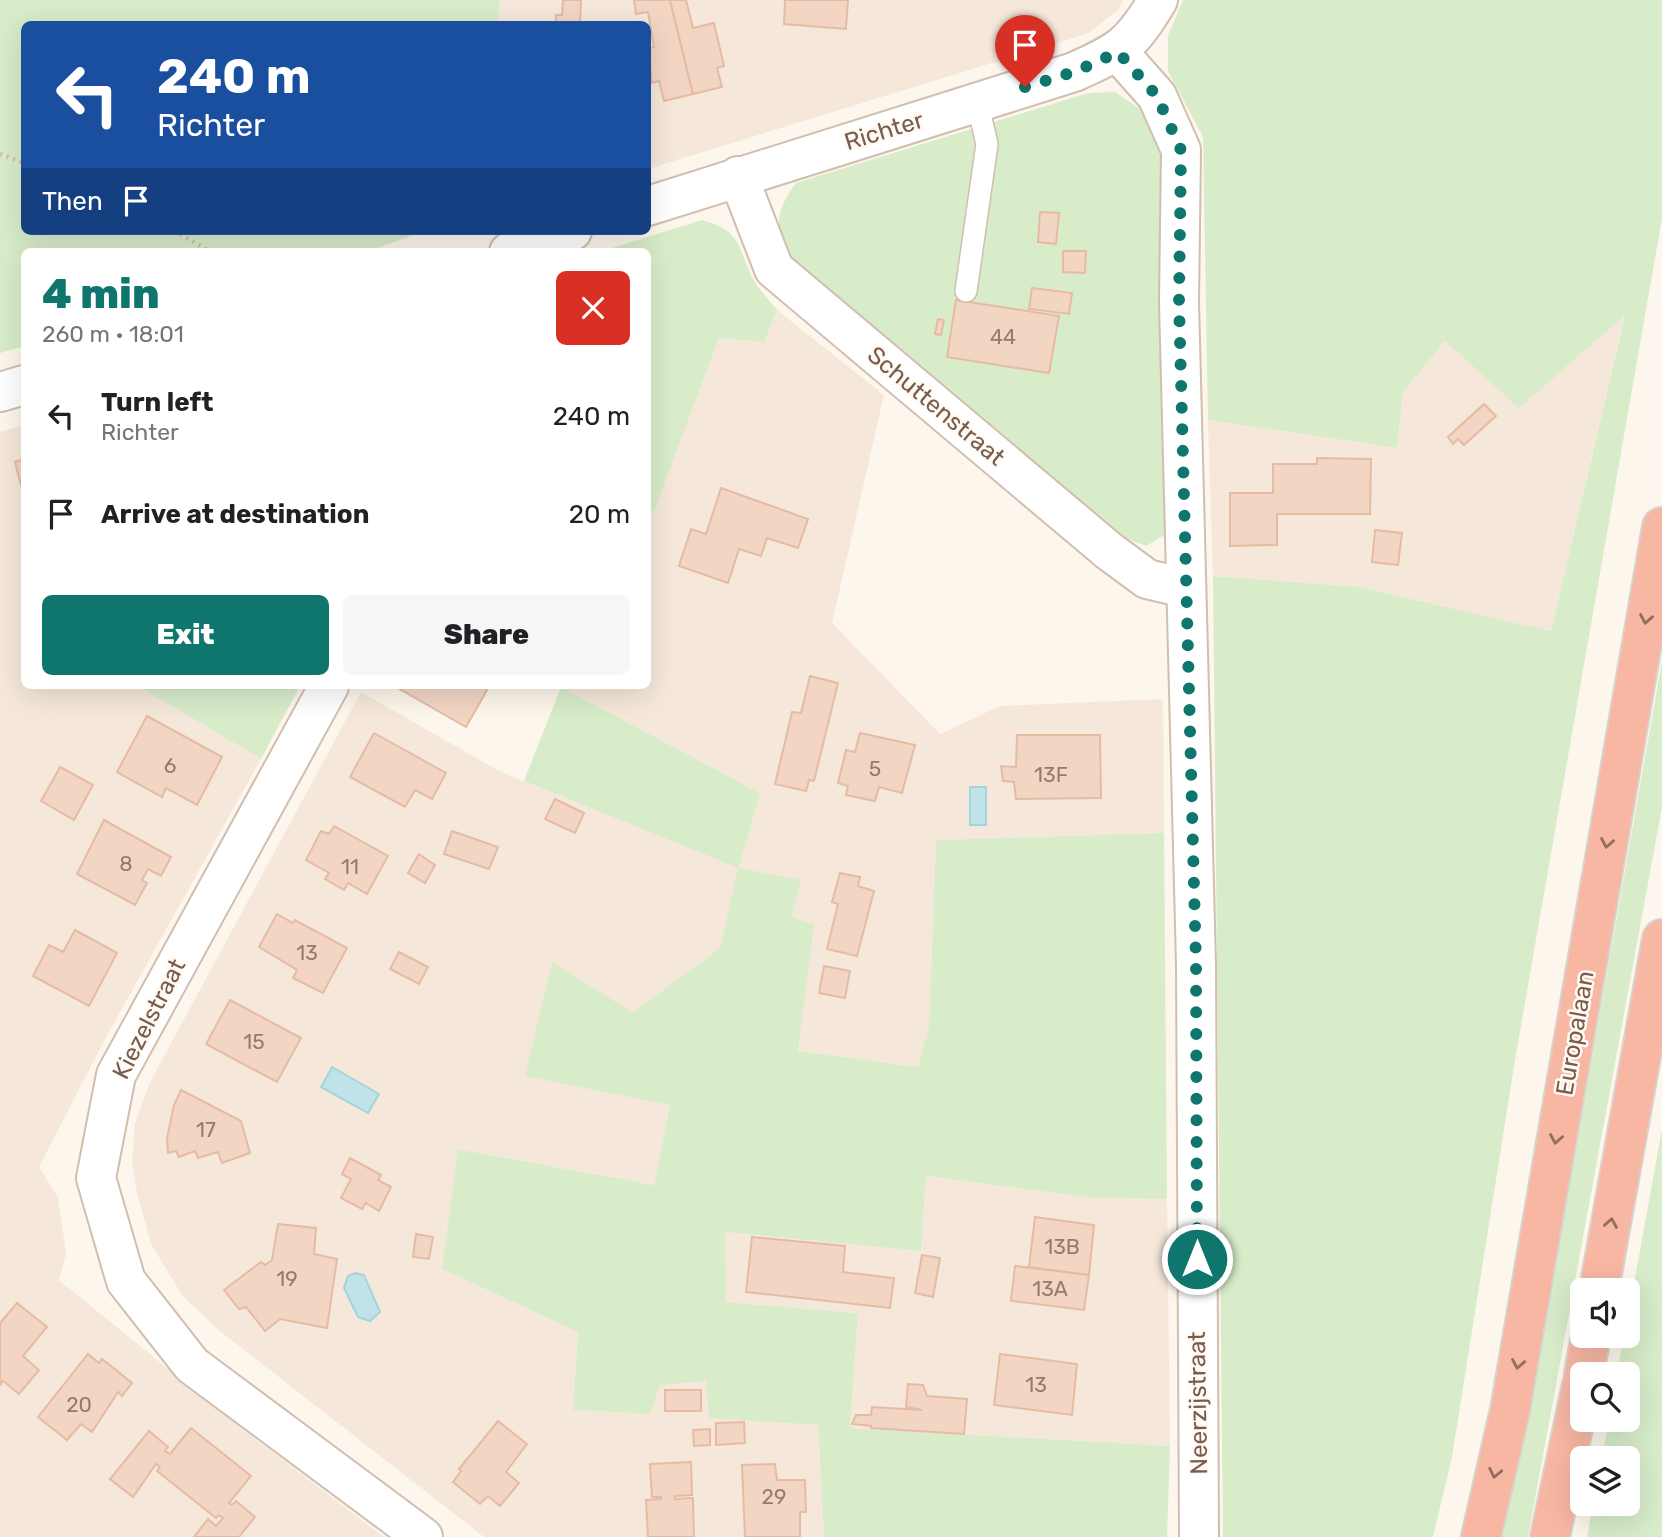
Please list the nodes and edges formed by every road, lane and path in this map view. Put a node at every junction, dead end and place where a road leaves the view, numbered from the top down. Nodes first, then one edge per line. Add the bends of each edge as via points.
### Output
1 (1158, 0) edge
2 (1118, 52) junction
3 (977, 102) junction
4 (0, 154) edge
5 (21, 162) edge
6 (738, 176) junction
7 (651, 205) edge
8 (181, 235) edge
9 (560, 235) edge
10 (205, 248) edge
11 (521, 248) edge
12 (966, 291) dead end
13 (21, 387) edge
14 (0, 392) edge
15 (1662, 527) edge
16 (1185, 588) junction
17 (327, 689) edge
18 (1662, 939) edge
19 (1601, 1278) edge
20 (1572, 1432) edge
21 (423, 1537) edge
22 (1199, 1537) edge
23 (1481, 1537) edge
24 (1550, 1537) edge

1 - 2 street
2 - 3 street, Richter via 1074,72
2 - 16 street, Neerzijstraat via 1157,96 1181,150
3 - 6 street, Richter
3 - 12 lane via 987,144
4 - 5 path
6 - 7 street, Richter
6 - 16 street, Schuttenstraat via 774,269 1109,551 1147,579
8 - 10 path
9 - 11 street
13 - 14 street
15 -> 23 highway, Europalaan via 1510,1410
16 - 22 street, Neerzijstraat via 1196,964
17 - 21 street, Kiezelstraat via 116,1075 96,1178 126,1280 192,1365
19 -> 18 highway
20 - 24 highway

